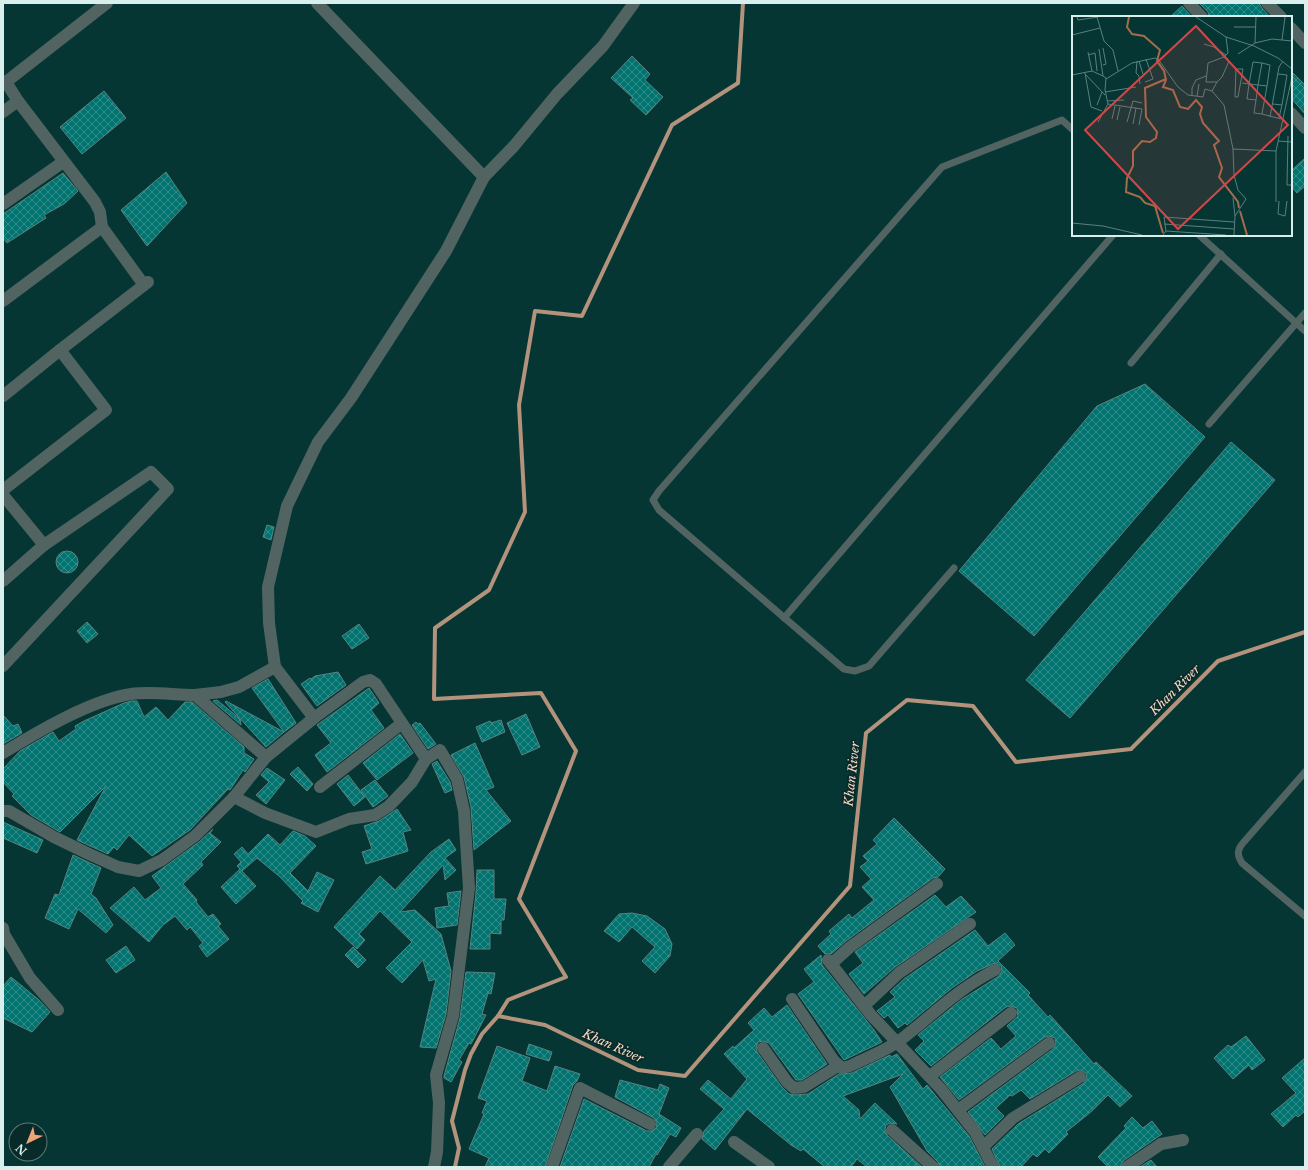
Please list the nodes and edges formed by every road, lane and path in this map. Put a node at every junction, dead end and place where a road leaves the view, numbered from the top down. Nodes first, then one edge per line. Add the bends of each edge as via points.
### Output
1 (107, 3) edge
2 (317, 3) edge
3 (634, 3) edge
4 (1189, 3) edge
5 (1267, 3) edge
6 (1201, 16) edge
7 (1280, 16) edge
8 (1292, 29) edge
9 (1305, 43) edge
10 (5, 82) edge
11 (18, 101) junction
12 (3, 112) edge
13 (1292, 114) edge
14 (1305, 128) edge
15 (1072, 129) edge
16 (63, 162) junction
17 (484, 177) junction
18 (3, 204) edge
19 (102, 227) junction
20 (1112, 236) edge
21 (1200, 236) edge
22 (1222, 254) junction
23 (3, 301) edge
24 (1305, 313) edge
25 (1296, 323) junction
26 (1305, 331) edge
27 (60, 350) junction
28 (1131, 363) dead end
29 (3, 396) edge
30 (1209, 424) dead end
31 (3, 490) edge
32 (3, 495) edge
33 (44, 545) junction
34 (954, 568) dead end
35 (3, 581) edge
36 (784, 618) junction
37 (3, 666) edge
38 (275, 668) junction
39 (196, 695) junction
40 (314, 718) junction
41 (401, 724) junction
42 (3, 753) edge
43 (266, 757) junction
44 (426, 759) junction
45 (1305, 772) edge
46 (320, 787) dead end
47 (234, 797) junction
48 (3, 811) edge
49 (937, 884) dead end
50 (1305, 916) edge
51 (970, 924) dead end
52 (3, 928) edge
53 (995, 970) dead end
54 (792, 999) dead end
55 (864, 1006) junction
56 (58, 1010) dead end
57 (1011, 1013) dead end
58 (898, 1042) junction
59 (1049, 1043) dead end
60 (763, 1048) dead end
61 (838, 1066) junction
62 (930, 1076) junction
63 (1080, 1078) dead end
64 (958, 1110) junction
65 (650, 1124) dead end
66 (892, 1130) dead end
67 (697, 1134) dead end
68 (1183, 1140) dead end
69 (734, 1142) dead end
70 (983, 1147) junction
71 (434, 1167) edge
72 (552, 1167) edge
73 (669, 1167) edge
74 (769, 1167) edge
75 (934, 1167) edge
76 (993, 1167) edge
77 (1127, 1167) edge

1 - 10 street
2 - 17 street
3 - 17 street via 603,46
4 - 6 street
5 - 7 street
8 - 9 street
10 - 11 street
11 - 12 street
11 - 16 street
13 - 14 street
15 - 36 lane via 1062,120 942,167 653,500 659,510
16 - 18 street
16 - 19 street via 95,202 100,212
17 - 38 street via 446,251 352,398 318,442 287,506 268,587 269,623
19 - 23 street
19 - 27 street via 146,283
20 - 36 lane
21 - 22 lane
22 - 25 lane
22 - 28 lane
24 - 25 lane
25 - 26 lane
25 - 30 lane
27 - 29 street
27 - 31 street via 106,410
32 - 33 street
33 - 35 street
33 - 37 street via 151,472 168,489
34 - 36 lane via 879,656 868,666 855,672 844,669
38 - 39 street via 239,687
38 - 40 street
39 - 42 street via 132,694 99,702
39 - 43 street
40 - 41 street via 363,682 370,680 376,684
40 - 43 street
41 - 44 street
41 - 46 street
43 - 47 street
44 - 47 street via 412,782 389,806 375,815 349,819 316,832 265,813
44 - 71 street via 440,750 457,779 464,811 469,888 453,1016 436,1075 439,1102
45 - 50 lane via 1243,842 1238,853 1242,863
47 - 48 street via 195,836 162,860 139,871 118,867 54,837 9,811
49 - 55 street via 830,962
51 - 55 street via 899,973
52 - 56 street via 30,978
53 - 58 street via 958,992
54 - 61 street
55 - 58 street
57 - 62 street
58 - 61 street via 850,1066
58 - 62 street
59 - 64 street
60 - 61 street via 794,1088 804,1087
62 - 64 street
63 - 70 street via 1013,1118
64 - 70 street
65 - 72 street via 580,1088
66 - 75 street
67 - 73 street
68 - 77 street via 1161,1144
69 - 74 street
70 - 76 street

